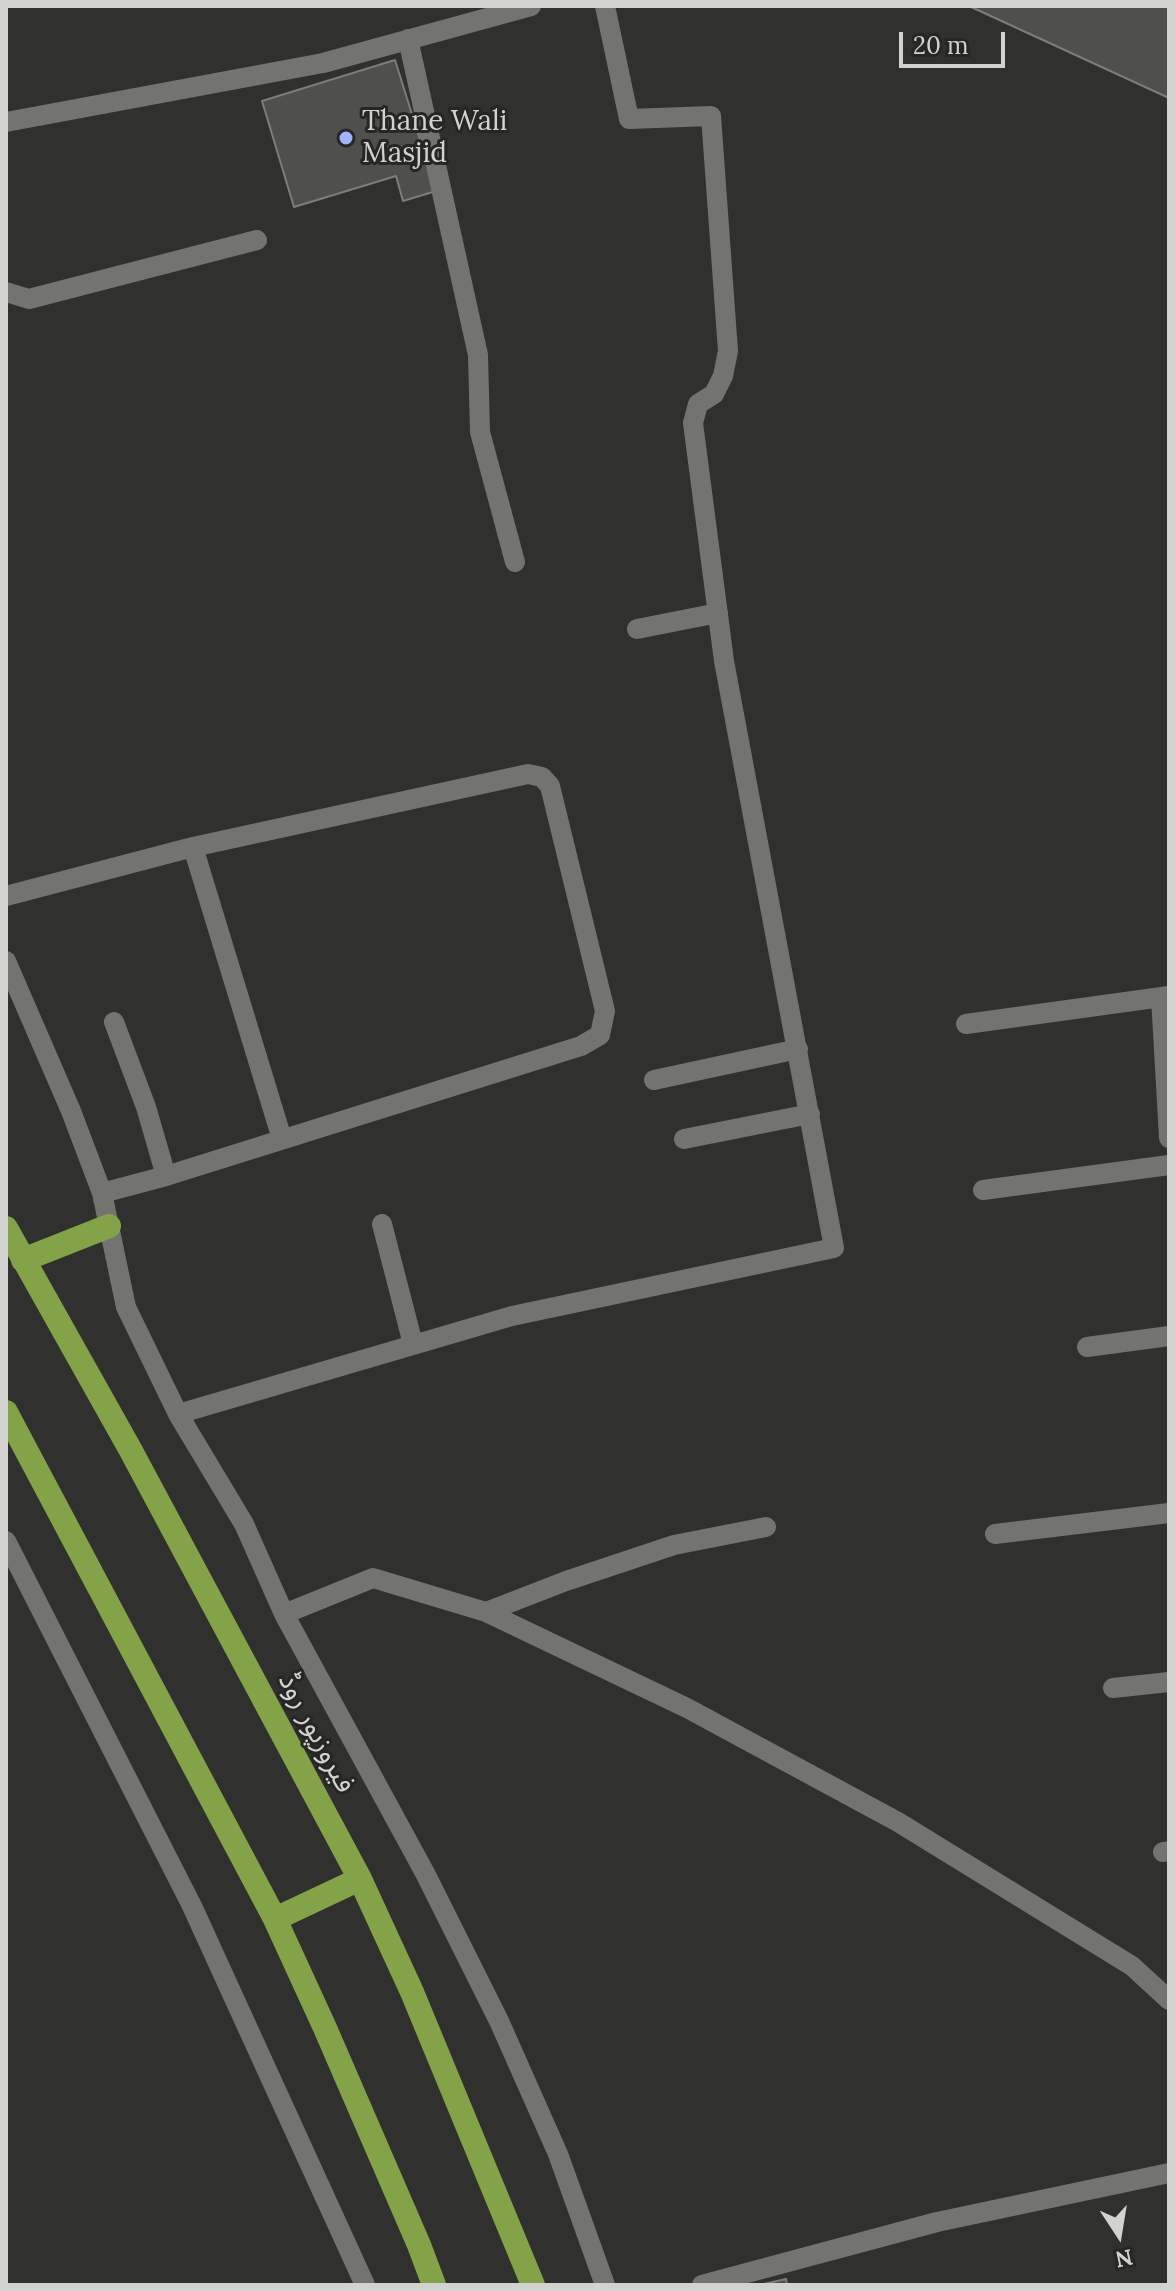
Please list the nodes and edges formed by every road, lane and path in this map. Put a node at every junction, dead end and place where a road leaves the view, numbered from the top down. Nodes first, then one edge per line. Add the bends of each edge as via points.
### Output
1 (531, 6) edge
2 (605, 6) edge
3 (408, 39) junction
4 (6, 122) edge
5 (257, 240) dead end
6 (6, 292) edge
7 (515, 562) dead end
8 (718, 613) junction
9 (637, 629) dead end
10 (193, 847) junction
11 (6, 896) edge
12 (6, 961) edge
13 (1165, 997) edge
14 (114, 1022) dead end
15 (966, 1024) dead end
16 (798, 1049) junction
17 (654, 1080) dead end
18 (810, 1114) junction
19 (1169, 1138) edge
20 (282, 1139) junction
21 (684, 1139) dead end
22 (1169, 1165) edge
23 (166, 1176) junction
24 (983, 1190) dead end
25 (102, 1193) junction
26 (382, 1224) dead end
27 (109, 1226) junction
28 (6, 1228) edge
29 (23, 1260) junction
30 (1169, 1336) edge
31 (413, 1344) junction
32 (1087, 1347) dead end
33 (6, 1412) edge
34 (178, 1414) junction
35 (1169, 1513) edge
36 (766, 1527) dead end
37 (995, 1534) dead end
38 (6, 1541) edge
39 (486, 1612) junction
40 (284, 1614) junction
41 (1169, 1682) edge
42 (1113, 1688) dead end
43 (360, 1879) junction
44 (275, 1919) junction
45 (1169, 2000) edge
46 (1169, 2173) edge
47 (365, 2285) edge
48 (434, 2285) edge
49 (533, 2285) edge
50 (605, 2285) edge
51 (702, 2285) edge

1 - 3 street
2 - 8 street via 629,119 711,116 728,351 719,385 698,404 693,423
3 - 4 street via 323,63
3 - 7 street via 478,355 480,432
5 - 6 street via 29,299
8 - 9 street
8 - 16 street
10 - 11 street
10 - 20 street
10 - 20 street via 528,774 542,777 550,786 605,1011 600,1035 581,1046
12 - 25 street
13 - 15 street
13 - 19 street
14 - 23 street
16 - 17 street
16 - 18 street
18 - 21 street
18 - 31 street via 834,1248 512,1316
20 - 23 street
22 - 24 street
23 - 25 street
25 - 27 street
26 - 31 street
27 - 29 highway
27 - 34 street via 126,1307
28 - 29 highway, فیروزپور روڈ
29 - 43 highway, فیروزپور روڈ
30 - 32 street
31 - 34 street
33 - 44 highway
34 - 40 street via 244,1524
35 - 37 street
36 - 39 street via 674,1545
38 - 47 street via 192,1906
39 - 40 street via 373,1578
39 - 45 street via 687,1708 898,1822 1132,1966
40 - 50 street via 499,2021 558,2154
41 - 42 street
43 - 44 highway
43 - 49 highway, فیروزپور روڈ
44 - 48 highway
46 - 51 street via 937,2222

